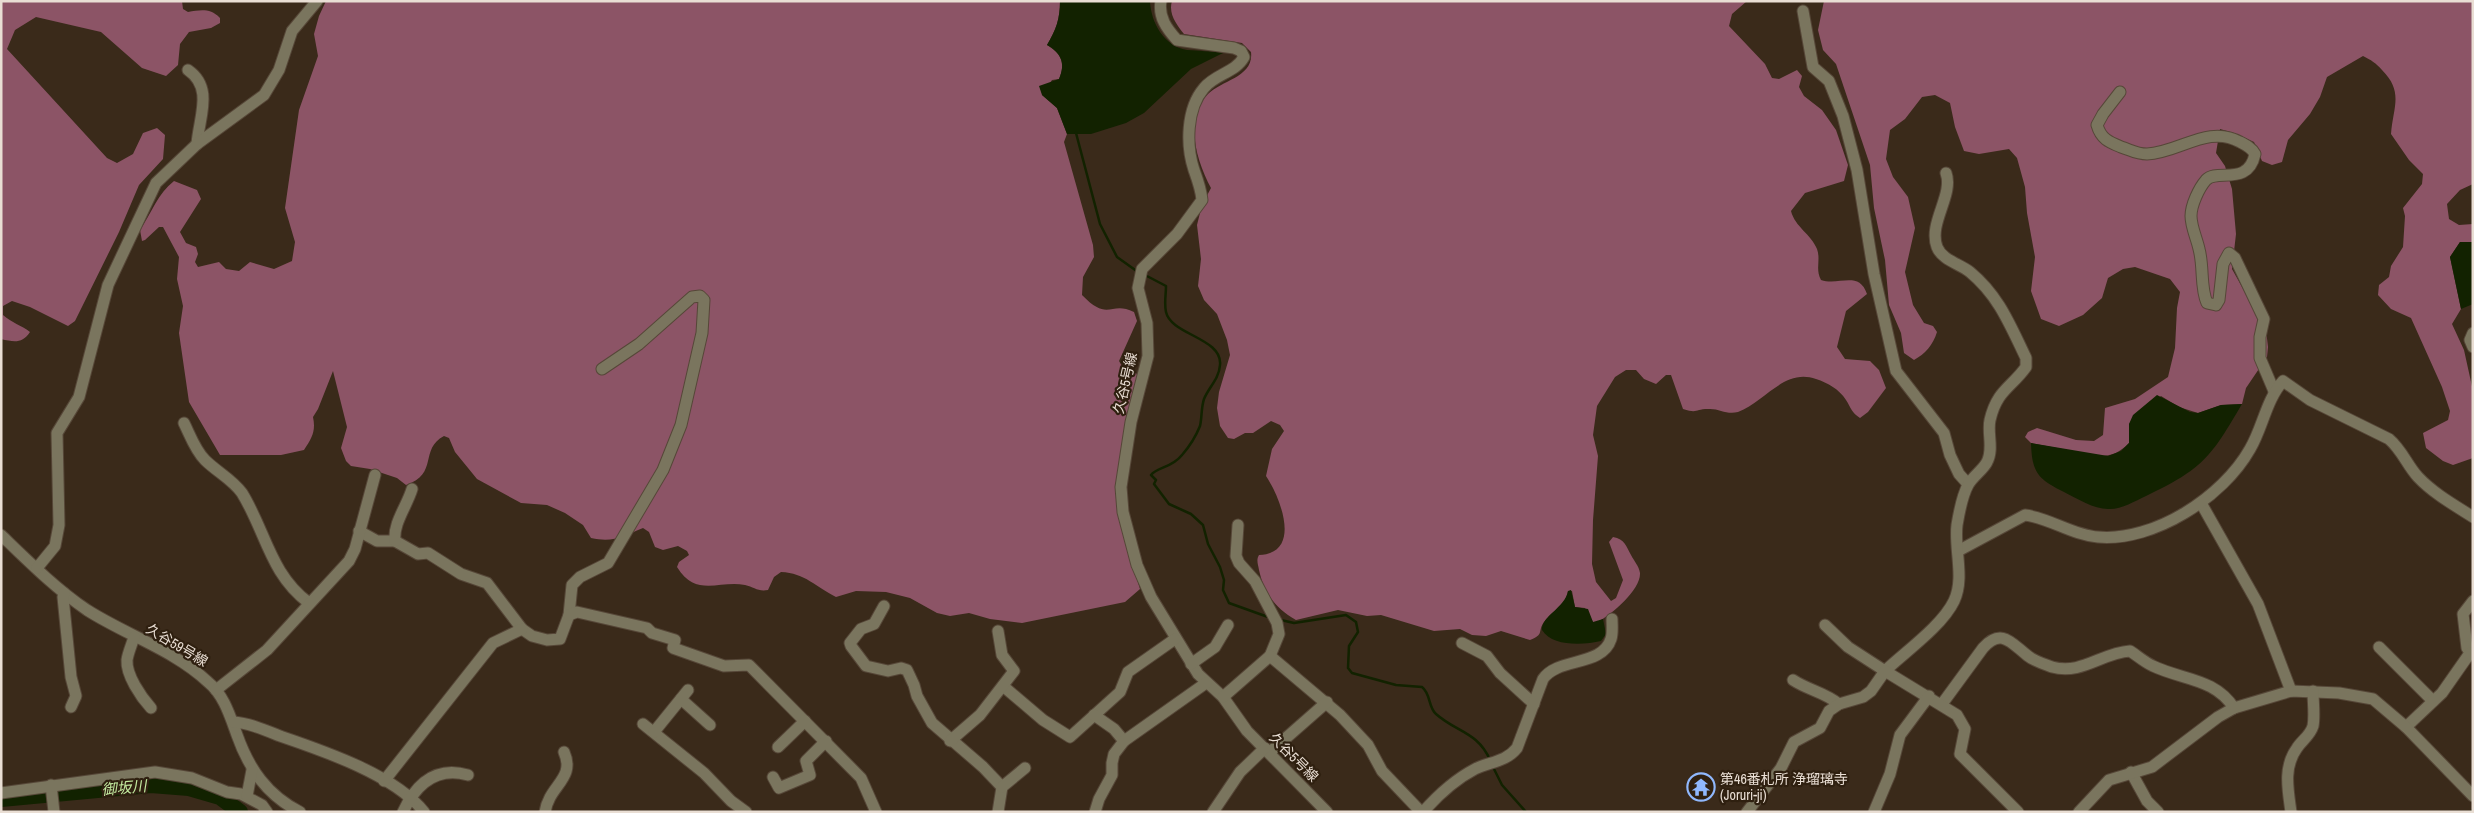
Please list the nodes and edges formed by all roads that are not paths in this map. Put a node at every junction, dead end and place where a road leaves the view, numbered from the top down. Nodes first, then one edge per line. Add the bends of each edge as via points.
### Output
1 (318, 1) edge
2 (1161, 1) edge
3 (1803, 11) dead end
4 (188, 70) dead end
5 (2120, 92) dead end
6 (197, 144) junction
7 (1946, 173) dead end
8 (2473, 333) edge
9 (2473, 347) edge
10 (602, 369) dead end
11 (2274, 390) junction
12 (184, 423) dead end
13 (375, 475) dead end
14 (1968, 484) junction
15 (412, 489) dead end
16 (2201, 503) junction
17 (2473, 517) edge
18 (1238, 525) dead end
19 (360, 531) junction
20 (1, 535) edge
21 (394, 541) junction
22 (1958, 551) junction
23 (37, 568) junction
24 (64, 593) junction
25 (2473, 602) edge
26 (309, 603) junction
27 (884, 606) dead end
28 (569, 615) junction
29 (1612, 619) dead end
30 (1228, 625) dead end
31 (1825, 625) dead end
32 (522, 629) junction
33 (998, 631) dead end
34 (134, 636) junction
35 (1175, 639) junction
36 (1462, 643) dead end
37 (2379, 646) dead end
38 (2472, 654) edge
39 (1270, 656) junction
40 (1191, 664) junction
41 (1885, 671) junction
42 (1792, 680) dead end
43 (1206, 683) junction
44 (1003, 686) junction
45 (216, 690) junction
46 (2291, 691) junction
47 (2313, 691) junction
48 (1929, 696) junction
49 (1223, 697) junction
50 (1327, 702) junction
51 (2433, 702) junction
52 (1534, 704) junction
53 (1838, 704) junction
54 (1942, 704) junction
55 (71, 707) dead end
56 (151, 708) dead end
57 (2234, 708) junction
58 (1094, 715) junction
59 (805, 721) junction
60 (233, 722) junction
61 (643, 724) dead end
62 (710, 725) dead end
63 (2406, 728) junction
64 (654, 732) junction
65 (826, 741) junction
66 (950, 741) junction
67 (1124, 741) junction
68 (778, 747) dead end
69 (1267, 750) junction
70 (564, 752) dead end
71 (1025, 768) dead end
72 (252, 770) junction
73 (2132, 772) junction
74 (468, 774) dead end
75 (773, 777) dead end
76 (384, 781) junction
77 (51, 786) junction
78 (1002, 787) junction
79 (1, 793) edge
80 (246, 796) junction
81 (2473, 796) edge
82 (410, 797) junction
83 (54, 810) edge
84 (267, 812) edge
85 (300, 812) edge
86 (403, 812) edge
87 (424, 812) edge
88 (545, 812) edge
89 (746, 812) edge
90 (876, 812) edge
91 (998, 812) edge
92 (1095, 812) edge
93 (1213, 812) edge
94 (1327, 812) edge
95 (1422, 812) edge
96 (1747, 812) edge
97 (1874, 812) edge
98 (2018, 812) edge
99 (2079, 812) edge
100 (2158, 812) edge
101 (2291, 812) edge

1 - 6 street via 292,30 280,70 264,95
2 - 35 street, 久谷5号線 via 1162,18 1178,40 1234,48 1241,51 1244,58 1204,87 1192,110 1190,150 1202,200 1177,234 1140,272 1138,288 1147,323 1148,356 1125,454 1121,487 1123,512 1141,573
3 - 14 street via 1813,67 1829,81 1848,134 1896,370 1944,434 1959,474
4 - 6 street via 198,77 203,86
5 - 11 street via 2097,125 2100,135 2109,143 2132,153 2146,154 2158,153 2195,139 2224,136 2246,145 2255,154 2249,167 2238,174 2230,177 2216,175 2206,180 2195,200 2191,217 2200,251 2207,303 2216,305 2219,300 2223,264 2229,254 2236,258 2261,309 2264,319 2260,358
6 - 23 street via 156,183 108,285 79,398 57,433 59,525 55,546
7 - 14 street via 1949,184 1939,212 1937,248 1943,256 1965,268 1990,290 2005,314 2026,363 2023,372 2007,386 1997,402 1990,422 1990,455
8 - 9 street via 2470,340
10 - 28 street via 639,344 692,297 700,296 704,300 702,333 682,425 663,470 608,562 572,585
11 - 16 street via 2250,450
11 - 17 street via 2283,381 2310,400 2389,439 2418,476 2439,495
12 - 26 street via 204,459 235,484 281,574 290,587
13 - 19 street
14 - 22 street via 1957,526
15 - 21 street via 396,527
16 - 22 street via 2159,526 2119,537 2078,534 2025,515
16 - 46 street via 2258,604
18 - 39 street via 1236,556 1255,581 1276,619 1279,634
19 - 21 street via 377,541
19 - 26 street via 350,561
20 - 23 street, 久谷59号線
21 - 32 street via 487,583
22 - 41 street via 1954,600 1927,633
23 - 24 street, 久谷59号線
24 - 34 street, 久谷59号線
24 - 55 street via 71,677 76,696
25 - 38 street via 2462,614 2467,648
26 - 45 street via 266,650
27 - 66 street via 874,624 856,634 851,646 866,666 888,671 907,670 924,710
28 - 32 street via 563,635 555,640 532,636
28 - 59 street via 577,612 647,628 652,633 675,640 673,648 724,666 749,665
29 - 52 street via 1612,638 1603,651 1549,671
30 - 40 street via 1216,647
31 - 41 street via 1848,647
32 - 76 street via 493,643
33 - 44 street via 1002,655 1014,671
34 - 45 street, 久谷59号線 via 196,672
34 - 56 street via 128,668
35 - 40 street, 久谷5号線
35 - 58 street via 1128,672 1120,692
36 - 52 street via 1487,656 1500,673
37 - 51 street
38 - 51 street
39 - 49 street
39 - 50 street
40 - 43 street, 久谷5号線
41 - 48 street
41 - 53 street via 1872,691
42 - 53 street via 1810,690 1822,692
43 - 49 street, 久谷5号線
43 - 67 street
44 - 58 street via 1043,720 1070,737
44 - 66 street via 980,715
45 - 60 street, 久谷59号線
46 - 47 street
46 - 57 street
47 - 63 street via 2373,699
47 - 101 street via 2314,724 2288,767
48 - 54 street
48 - 97 street via 1900,734 1890,774
49 - 69 street, 久谷5号線 via 1247,731
50 - 69 street
50 - 95 street via 1368,745 1382,771
51 - 63 street
52 - 95 street via 1512,754 1476,769 1452,784
53 - 96 street via 1829,711 1820,728 1794,742 1781,768
54 - 57 street via 1983,648 1999,638 2011,641 2037,661 2066,670 2130,651 2153,667 2210,685 2220,691
54 - 98 street via 1957,715 1965,729 1960,754
57 - 73 street via 2218,716 2152,767
58 - 67 street via 1114,729
59 - 65 street
59 - 68 street
60 - 72 street, 久谷59号線
60 - 76 street via 250,725 347,760
61 - 64 street
62 - 64 street via 684,694
63 - 81 street
64 - 89 street
65 - 75 street via 806,761 810,775 779,788
65 - 90 street via 861,778
66 - 78 street
67 - 92 street via 1114,754 1112,775
69 - 93 street via 1240,772
69 - 94 street, 久谷5号線
70 - 88 street via 568,768 552,792
71 - 78 street
72 - 80 street
72 - 85 street, 久谷59号線 via 273,795
73 - 99 street via 2109,780
73 - 100 street via 2147,801
74 - 82 street via 440,774 417,787
76 - 82 street
77 - 79 street
77 - 80 street via 155,772 192,778
77 - 83 street
78 - 91 street
80 - 84 street
82 - 86 street
82 - 87 street

